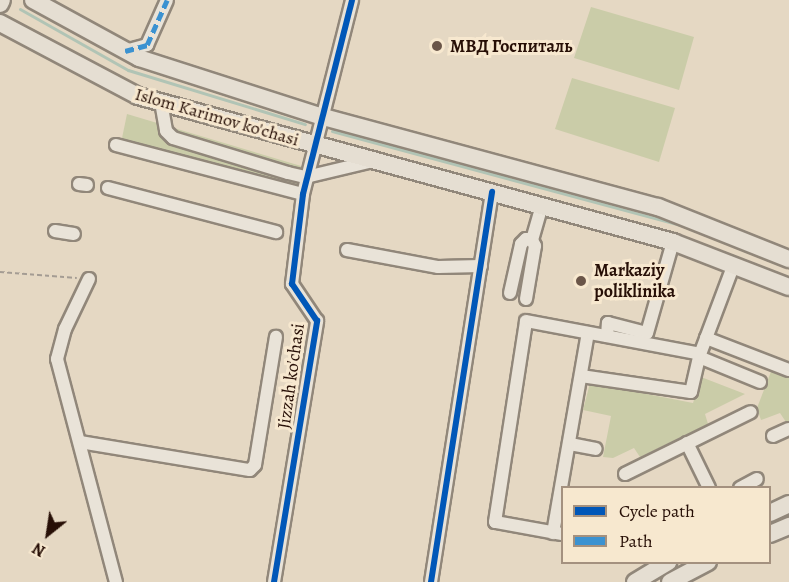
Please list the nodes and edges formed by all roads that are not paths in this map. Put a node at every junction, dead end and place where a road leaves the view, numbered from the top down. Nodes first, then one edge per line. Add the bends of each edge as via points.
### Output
1 (33, 0) edge
2 (167, 0) edge
3 (352, 0) edge
4 (0, 23) edge
5 (125, 51) junction
6 (161, 102) junction
7 (320, 116) junction
8 (313, 144) junction
9 (116, 145) dead end
10 (374, 160) junction
11 (306, 177) junction
12 (108, 188) dead end
13 (492, 192) junction
14 (303, 194) junction
15 (542, 206) junction
16 (55, 231) dead end
17 (276, 232) dead end
18 (74, 234) dead end
19 (532, 240) junction
20 (673, 243) junction
21 (347, 250) dead end
22 (789, 259) edge
23 (734, 264) junction
24 (481, 266) junction
25 (89, 279) road end
26 (789, 287) edge
27 (510, 293) dead end
28 (525, 299) dead end
29 (588, 333) junction
30 (607, 336) junction
31 (276, 337) dead end
32 (706, 338) junction
33 (700, 355) junction
34 (789, 370) edge
35 (581, 376) junction
36 (760, 381) dead end
37 (751, 412) dead end
38 (789, 429) edge
39 (773, 436) dead end
40 (80, 442) junction
41 (687, 443) junction
42 (570, 444) junction
43 (596, 449) dead end
44 (625, 474) dead end
45 (758, 479) dead end
46 (564, 486) edge
47 (708, 486) edge
48 (745, 486) edge
49 (789, 504) edge
50 (561, 511) edge
51 (771, 513) edge
52 (789, 526) edge
53 (558, 533) edge
54 (771, 534) edge
55 (665, 564) edge
56 (705, 564) edge
57 (679, 580) edge
58 (116, 582) edge
59 (274, 582) edge
60 (431, 582) edge
61 (635, 582) edge

1 - 5 main road, Islom Karimov ko'chasi
2 - 5 street via 147,45
3 - 7 street, Jizzah ko'chasi
4 - 6 main road, Islom Karimov ko'chasi via 131,94
5 - 7 main road, Islom Karimov ko'chasi
6 - 8 main road, Islom Karimov ko'chasi
6 - 11 street via 166,131 173,138
7 - 8 street, Jizzah ko'chasi
7 - 22 main road, Islom Karimov ko'chasi via 658,207
8 - 10 main road, Islom Karimov ko'chasi
8 - 11 street, Jizzah ko'chasi
9 - 14 street
10 - 11 street
10 - 13 main road, Islom Karimov ko'chasi
11 - 14 street, Jizzah ko'chasi
12 - 17 street
13 - 15 main road, Islom Karimov ko'chasi
13 - 24 street
14 - 59 street, Jizzah ko'chasi via 292,284 317,321
15 - 19 street
15 - 20 main road, Islom Karimov ko'chasi
16 - 18 street
19 - 27 street via 520,244
19 - 28 street via 535,246
20 - 23 main road, Islom Karimov ko'chasi
20 - 30 street via 647,333 608,324
21 - 24 street via 438,267
23 - 26 main road, Islom Karimov ko'chasi
23 - 32 street
24 - 60 street
25 - 40 street via 65,329 57,358
29 - 30 street
29 - 35 street
29 - 53 street via 526,321 495,522
30 - 33 street
31 - 40 street via 255,465 250,470
32 - 33 street
32 - 34 street
33 - 35 street via 691,392
33 - 36 street
35 - 42 street
37 - 41 street
38 - 39 street
40 - 58 street
41 - 44 street
41 - 47 street
42 - 43 street
42 - 46 street
45 - 48 street
49 - 51 main road
50 - 53 street
52 - 54 main road
55 - 61 main road
56 - 57 main road

